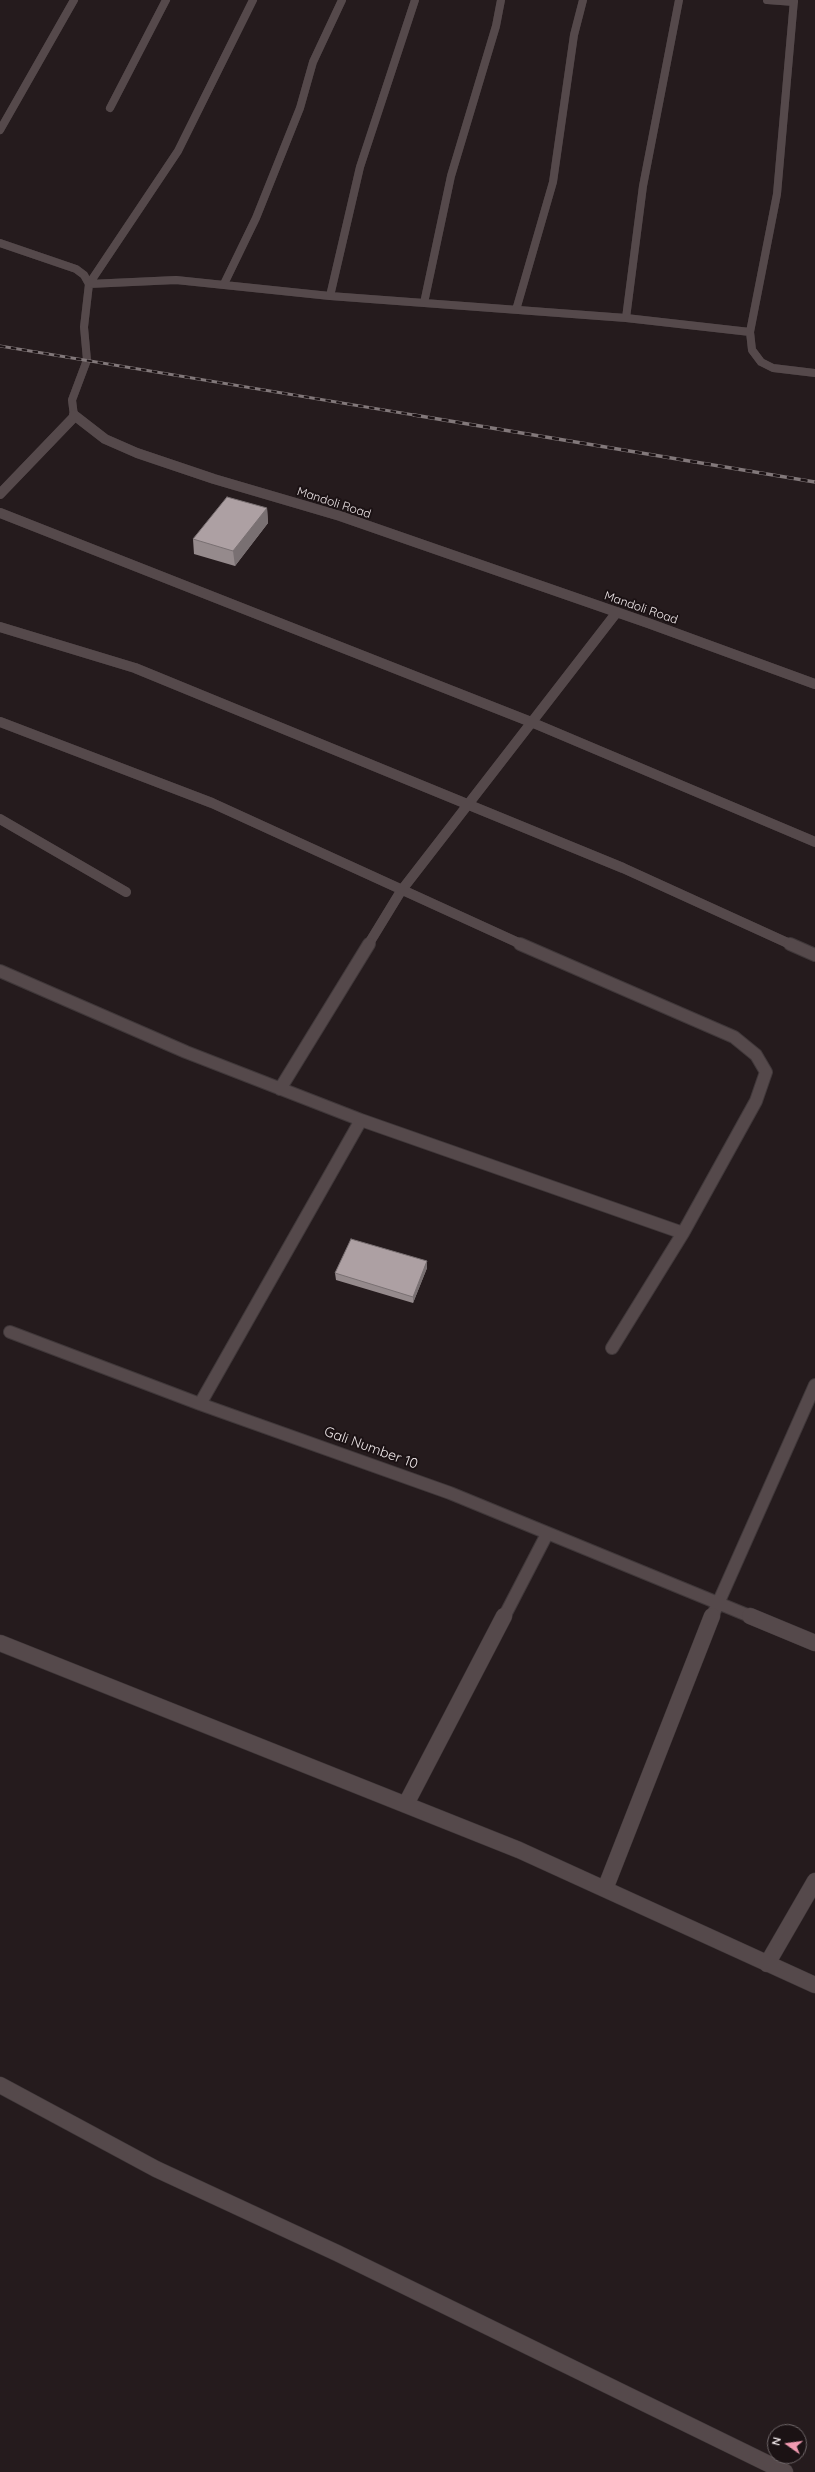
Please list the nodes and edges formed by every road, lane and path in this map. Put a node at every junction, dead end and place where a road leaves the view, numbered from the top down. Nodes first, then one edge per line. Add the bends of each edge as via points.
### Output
1 (74, 0) edge
2 (166, 0) edge
3 (253, 0) edge
4 (342, 0) edge
5 (415, 0) edge
6 (501, 0) edge
7 (583, 0) edge
8 (679, 0) edge
9 (767, 0) edge
10 (794, 1) edge
11 (110, 108) dead end
12 (0, 130) edge
13 (0, 243) edge
14 (89, 284) junction
15 (224, 284) junction
16 (330, 296) junction
17 (424, 303) junction
18 (516, 310) junction
19 (626, 318) junction
20 (750, 332) junction
21 (815, 373) edge
22 (74, 417) junction
23 (0, 494) edge
24 (0, 513) edge
25 (617, 612) junction
26 (0, 627) edge
27 (815, 684) edge
28 (0, 722) edge
29 (530, 722) junction
30 (468, 806) junction
31 (0, 819) edge
32 (815, 842) edge
33 (400, 891) junction
34 (126, 892) dead end
35 (815, 955) edge
36 (0, 970) edge
37 (280, 1089) junction
38 (361, 1120) junction
39 (683, 1233) junction
40 (10, 1332) dead end
41 (612, 1348) dead end
42 (815, 1385) edge
43 (200, 1404) junction
44 (547, 1534) junction
45 (718, 1604) junction
46 (0, 1643) edge
47 (815, 1643) edge
48 (406, 1804) junction
49 (815, 1881) edge
50 (605, 1889) junction
51 (767, 1964) junction
52 (815, 1986) edge
53 (0, 2085) edge
54 (785, 2472) edge

1 - 12 street
2 - 11 street
3 - 14 street via 178,151
4 - 15 street via 313,62 300,108 256,218
5 - 16 street via 360,167
6 - 17 street via 496,26 451,176
7 - 18 street via 574,35 553,182
8 - 19 street via 643,186
9 - 10 street
10 - 20 street via 777,194
13 - 14 street via 76,269 84,275
14 - 15 street via 176,280
14 - 22 street via 84,327 87,360 72,400
15 - 16 street
16 - 17 street
17 - 18 street
18 - 19 street
19 - 20 street
20 - 21 street via 752,350 761,362 773,368
22 - 23 street
22 - 25 street, Mandoli Road via 105,439 137,453 340,516
24 - 29 street
25 - 27 street, Mandoli Road
25 - 29 street
26 - 30 street via 135,668
28 - 33 street via 212,803
29 - 30 street
29 - 32 street
30 - 33 street
30 - 35 street via 623,868
31 - 34 street
33 - 37 street
33 - 39 street via 734,1037 756,1055 766,1072 756,1101
36 - 37 street via 186,1052
37 - 38 street
38 - 39 street
38 - 43 street
39 - 41 street
40 - 43 street, Gali Number 10
42 - 45 street
43 - 44 street, Gali Number 10 via 450,1493
44 - 45 street, Gali Number 10
44 - 48 street
45 - 47 street, Gali Number 10
45 - 50 street
46 - 48 street
48 - 50 street via 519,1850
49 - 51 street
50 - 51 street
51 - 52 street
53 - 54 street via 156,2170 344,2257

